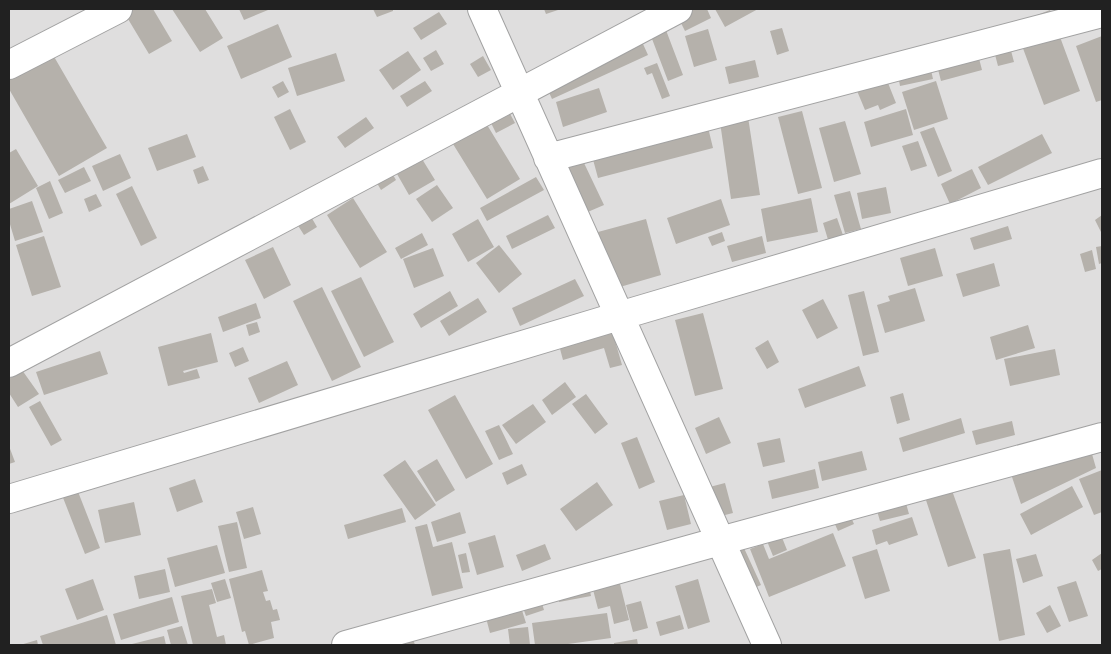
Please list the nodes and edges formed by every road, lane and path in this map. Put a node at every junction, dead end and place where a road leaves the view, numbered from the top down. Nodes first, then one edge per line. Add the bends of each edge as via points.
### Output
1 (118, 9) edge
2 (482, 9) edge
3 (678, 9) edge
4 (1102, 13) edge
5 (9, 65) edge
6 (520, 93) junction
7 (548, 158) junction
8 (1102, 174) edge
9 (619, 316) junction
10 (9, 363) edge
11 (1102, 437) edge
12 (9, 499) edge
13 (720, 541) junction
14 (346, 645) edge
15 (767, 645) edge

1 - 5 street
2 - 6 street
3 - 6 street
4 - 7 street
6 - 7 street
6 - 10 street
7 - 9 street
8 - 9 street
9 - 12 street
9 - 13 street
11 - 13 street
13 - 14 street
13 - 15 street

